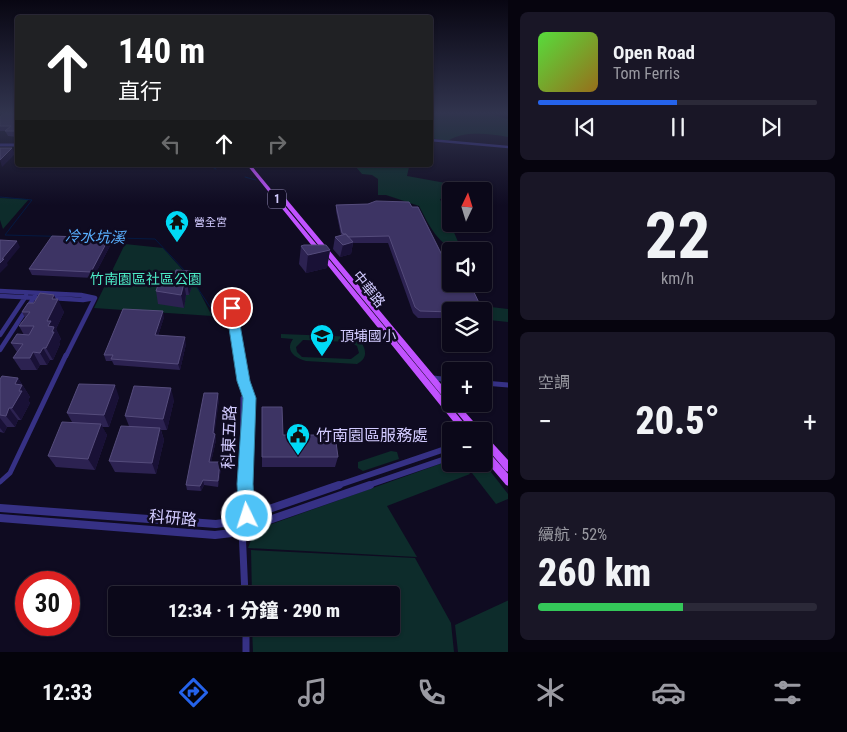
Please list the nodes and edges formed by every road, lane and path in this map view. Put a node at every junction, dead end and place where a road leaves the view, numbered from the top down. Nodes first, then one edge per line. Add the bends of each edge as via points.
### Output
1 (468, 143) edge
2 (508, 147) edge
3 (254, 167) edge
4 (0, 291) edge
5 (27, 295) junction
6 (36, 295) junction
7 (0, 296) edge
8 (232, 308) dead end
9 (0, 335) edge
10 (0, 350) edge
11 (430, 380) junction
12 (442, 380) edge
13 (492, 383) edge
14 (508, 384) edge
15 (442, 391) edge
16 (461, 412) edge
17 (460, 422) edge
18 (469, 422) edge
19 (492, 448) edge
20 (442, 450) edge
21 (442, 460) edge
22 (492, 463) edge
23 (507, 464) edge
24 (0, 482) edge
25 (508, 482) edge
26 (0, 508) edge
27 (245, 517) junction
28 (0, 518) edge
29 (242, 529) junction
30 (245, 586) edge
31 (246, 636) edge
32 (246, 652) edge

1 - 2 street
3 - 11 main road, 中華路 / 1
4 - 5 street
5 - 6 street
5 - 7 street
5 - 9 street
6 - 10 street
6 - 24 street via 84,300 96,298 10,473
8 - 27 street, 科東五路 via 249,398
11 - 12 street
11 - 15 main road, 中華路 / 1
11 - 17 main road, 中華路 / 1
13 - 14 street
16 - 18 main road
19 - 23 main road
20 - 27 street, 科研路
21 - 29 street, 科研路
22 - 25 main road
26 - 27 street, 科研路 via 216,524
27 - 29 street, 科東五路
28 - 29 street, 科研路 via 215,535
29 - 30 street, 科東五路
31 - 32 street

